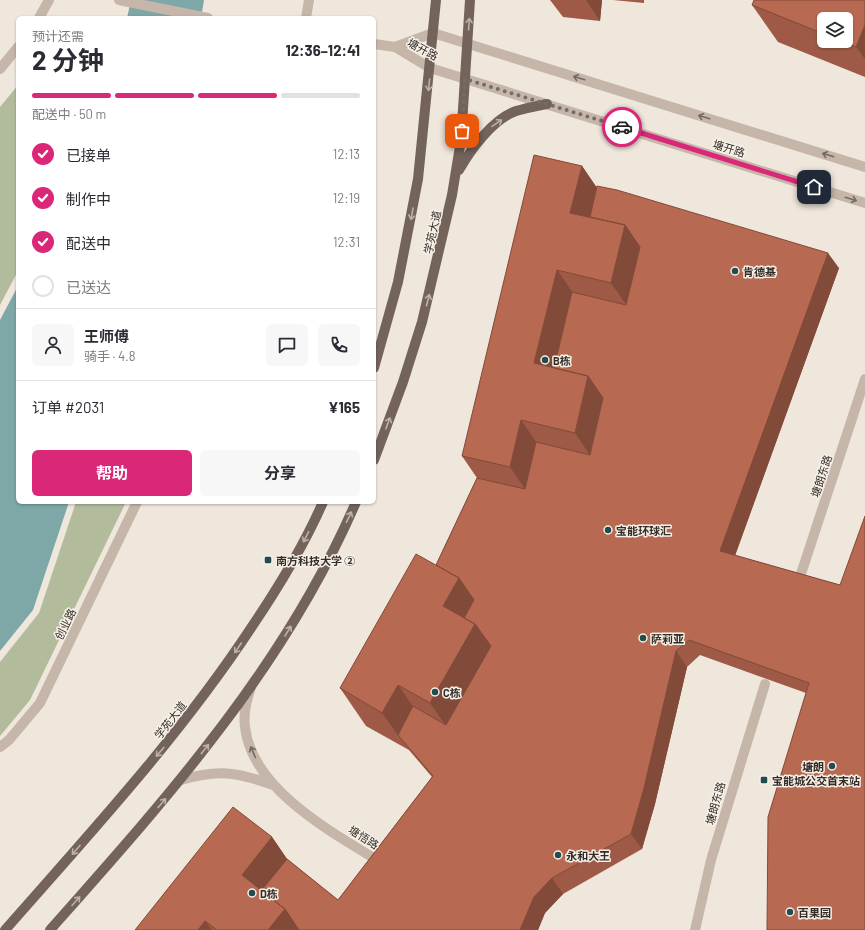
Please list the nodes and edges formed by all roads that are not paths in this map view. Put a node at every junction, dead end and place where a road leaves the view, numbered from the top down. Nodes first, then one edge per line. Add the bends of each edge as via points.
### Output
1 (49, 0) edge
2 (119, 0) edge
3 (309, 0) edge
4 (436, 0) edge
5 (470, 0) edge
6 (40, 16) edge
7 (198, 16) edge
8 (306, 16) edge
9 (433, 33) junction
10 (468, 43) junction
11 (376, 44) edge
12 (395, 48) junction
13 (16, 49) edge
14 (430, 68) junction
15 (0, 69) edge
16 (465, 79) junction
17 (546, 104) junction
18 (865, 167) edge
19 (455, 175) junction
20 (865, 203) edge
21 (376, 361) edge
22 (865, 379) edge
23 (376, 455) edge
24 (136, 504) edge
25 (322, 504) edge
26 (355, 504) edge
27 (799, 580) edge
28 (765, 684) edge
29 (251, 687) junction
30 (0, 747) edge
31 (181, 780) junction
32 (273, 785) junction
33 (389, 866) edge
34 (5, 930) edge
35 (50, 930) edge
36 (695, 930) edge

1 - 6 street
2 - 7 street
3 - 8 street
4 - 9 main road, 学苑大道
10 -> 5 main road, 学苑大道
9 - 10 street, 塘开路
9 - 12 street, 塘开路
9 - 14 main road, 学苑大道
10 - 16 main road, 学苑大道
18 -> 10 street, 塘开路
11 - 12 street
12 - 14 street, 塘开路
13 - 15 street
14 - 16 street, 塘开路
14 -> 21 main road, 学苑大道 via 421,157 410,228
16 - 17 street, 塘开路
16 - 19 main road, 学苑大道 via 461,140
19 -> 17 main road via 490,128 515,111
17 -> 20 street, 塘开路
23 -> 19 main road, 学苑大道 via 422,322 439,257
22 - 27 street, 塘朗东路
24 - 30 street, 创业路 via 40,703
25 -> 34 main road, 学苑大道 via 268,603 203,697 124,796
29 -> 26 main road via 285,636 318,579
28 - 36 street, 塘朗东路 via 711,860
31 -> 29 main road
32 -> 29 street, 塘悟路 via 259,766 245,727 245,707
31 - 32 street, 塘悟路 via 204,773 226,772 252,777
35 -> 31 main road
32 - 33 street, 塘悟路 via 323,824

